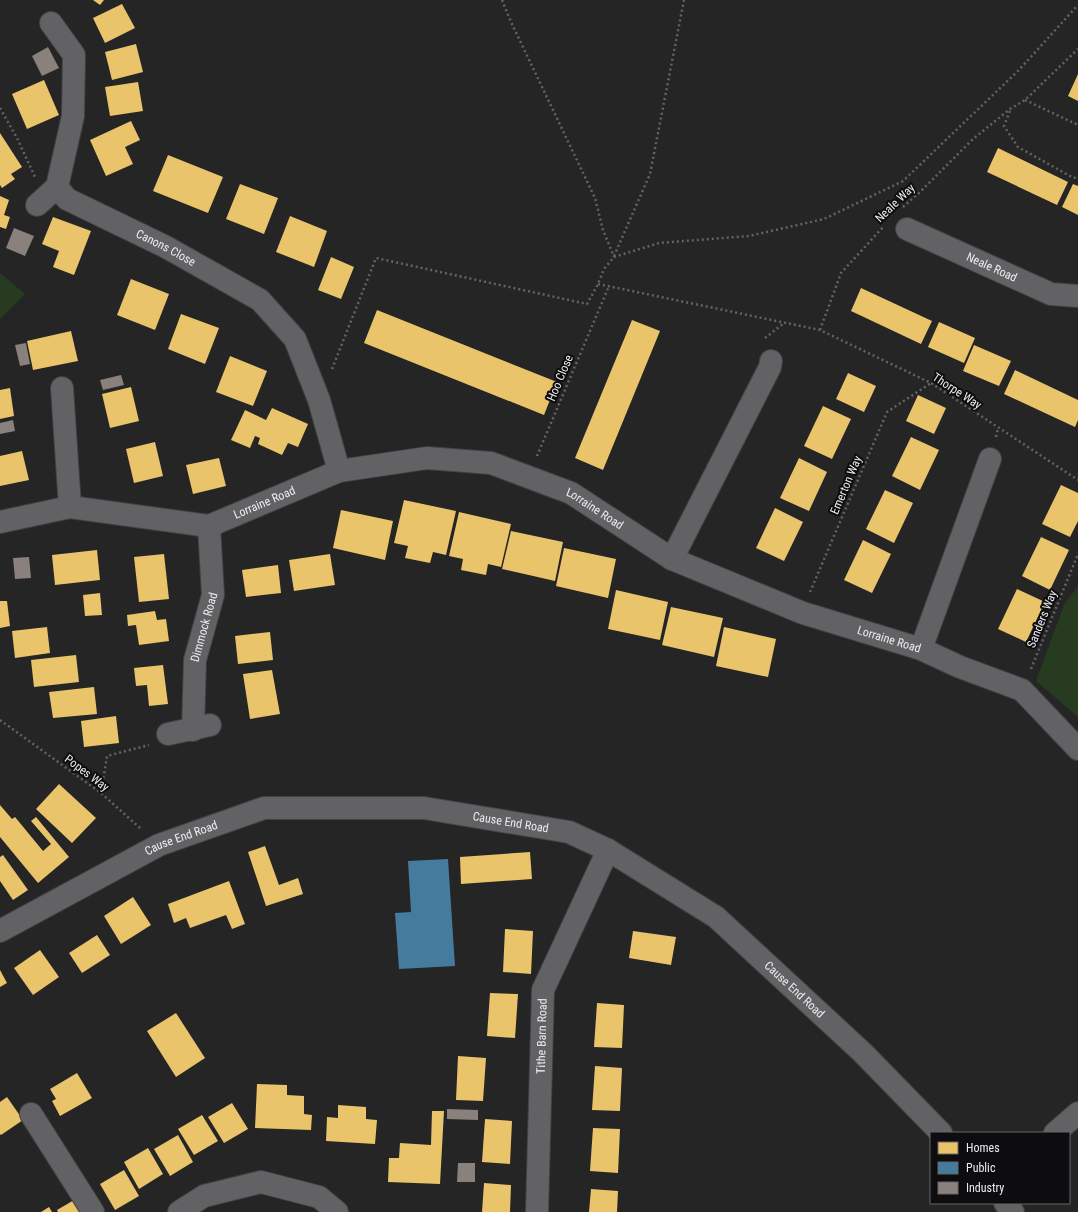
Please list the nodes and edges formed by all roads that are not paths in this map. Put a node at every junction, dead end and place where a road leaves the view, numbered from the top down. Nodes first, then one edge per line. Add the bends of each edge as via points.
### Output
1 (51, 23) dead end
2 (907, 229) dead end
3 (1078, 296) edge
4 (771, 361) dead end
5 (62, 388) dead end
6 (990, 459) dead end
7 (339, 471) junction
8 (70, 507) junction
9 (0, 522) edge
10 (209, 526) junction
11 (672, 559) junction
12 (921, 649) junction
13 (168, 734) road end
14 (1078, 749) edge
15 (608, 850) junction
16 (0, 931) edge
17 (1078, 1113) edge
18 (31, 1114) dead end
19 (939, 1132) edge
20 (1056, 1132) edge
21 (1006, 1204) edge
22 (93, 1212) edge
23 (179, 1212) edge
24 (337, 1212) edge
25 (536, 1212) edge
26 (1013, 1212) edge

1 - 7 street, Canons Close via 74,55 74,116 46,197 66,199 166,247 260,300 294,339 319,400
2 - 3 street, Neale Road via 1051,294
4 - 11 street
5 - 8 street
6 - 12 street
7 - 10 street, Lorraine Road
7 - 11 street, Lorraine Road via 426,458 491,463 571,493
8 - 9 street
8 - 10 street
10 - 13 street, Dimmock Road via 213,594 195,660 201,728
11 - 12 street, Lorraine Road via 801,613
12 - 14 street, Lorraine Road via 960,667 1022,690
15 - 16 street, Cause End Road via 570,832 424,808 264,808 159,845
15 - 19 street, Cause End Road via 716,917 863,1053
15 - 25 street, Tithe Barn Road via 543,990
17 - 20 street
18 - 22 street
21 - 26 street
23 - 24 street via 204,1196 261,1182 319,1197

